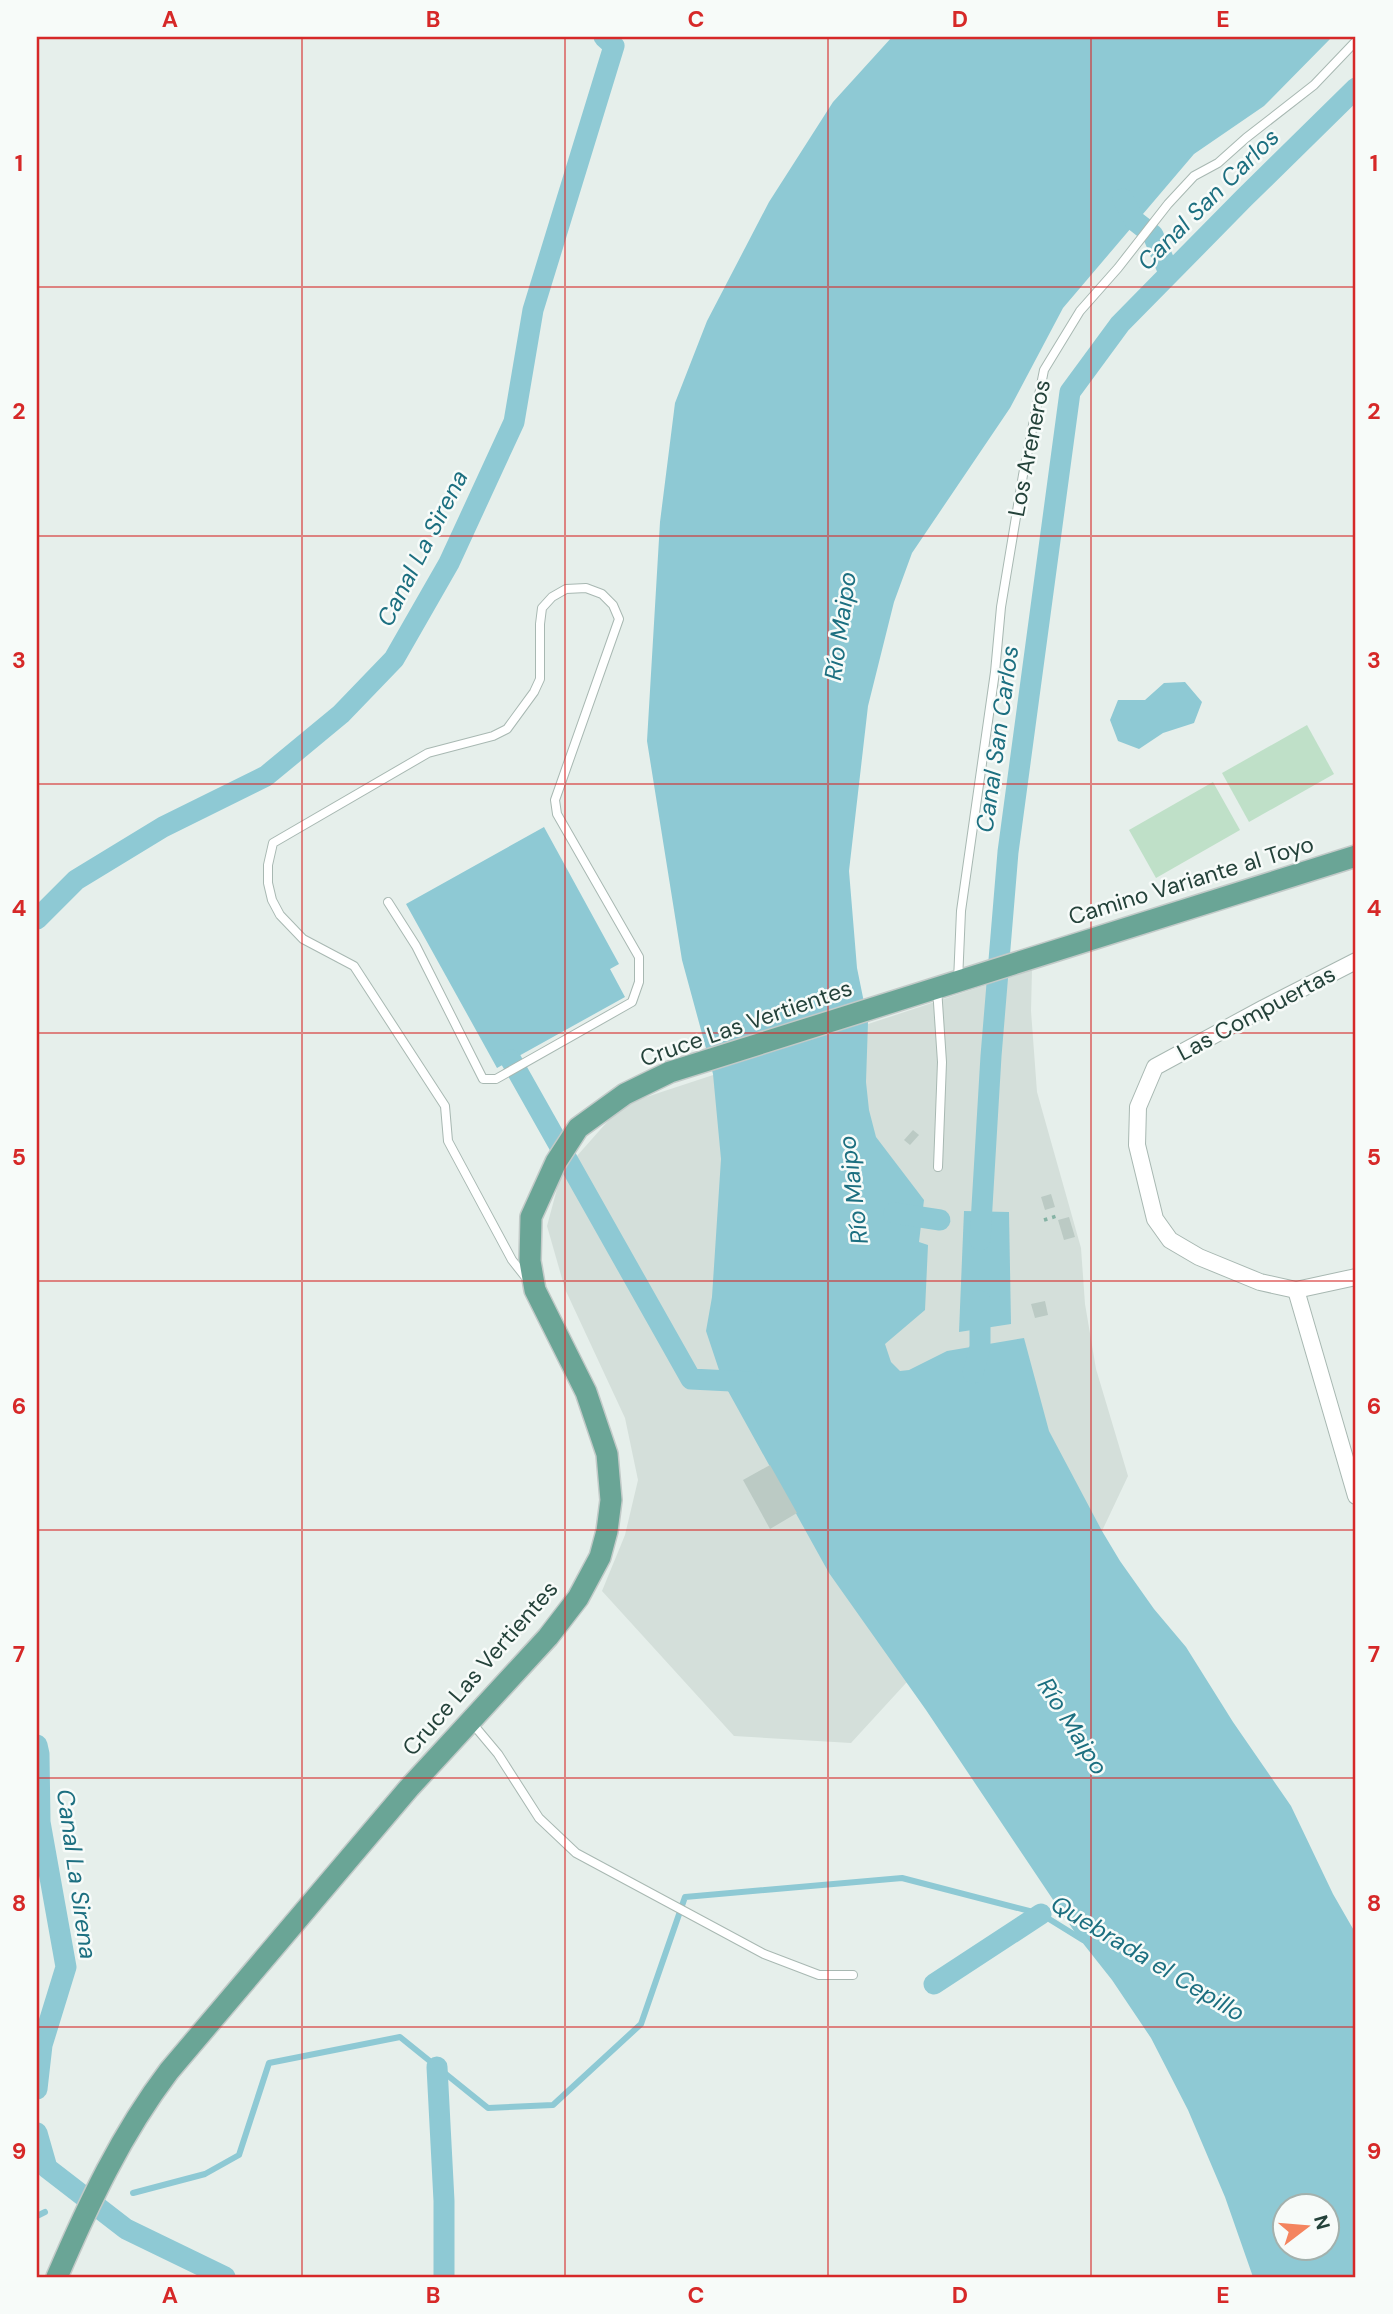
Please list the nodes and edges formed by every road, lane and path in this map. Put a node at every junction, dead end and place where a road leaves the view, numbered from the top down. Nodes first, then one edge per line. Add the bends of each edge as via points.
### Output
1 (1356, 41) edge
2 (1356, 856) edge
3 (388, 902) dead end
4 (1042, 954) joint
5 (1356, 961) edge
6 (962, 980) junction
7 (937, 988) junction
8 (938, 1167) dead end
9 (1060, 1215) dead end
10 (1044, 1220) dead end
11 (1356, 1277) edge
12 (535, 1290) junction
13 (1296, 1290) junction
14 (1356, 1496) edge
15 (470, 1721) junction
16 (853, 1975) dead end
17 (57, 2277) edge

1 - 6 lane, Los Areneros via 1314,85 1218,163 1194,176 1080,311 1044,370 1001,607 961,911
2 - 4 main road, Camino Variante al Toyo
3 - 12 lane via 416,946 483,1079 496,1079 632,1002 639,982 639,957 558,814 555,800 619,620 602,594 586,588 566,589 542,608 540,679 508,729 428,752 273,843 268,865 272,900 280,915 303,939 354,966 445,1106 448,1141 512,1260
4 - 6 main road, Cruce Las Vertientes
5 - 13 street, Las Compuertas via 1155,1066 1138,1107 1137,1145 1155,1219 1170,1240 1260,1282
6 - 7 main road, Cruce Las Vertientes
7 - 8 lane via 942,1062
7 - 12 main road, Cruce Las Vertientes via 647,1082 578,1128 556,1162 531,1217
9 - 10 path
11 - 13 street
12 - 15 main road, Cruce Las Vertientes via 586,1392 607,1454 611,1500 607,1531 600,1557 578,1598
13 - 14 street
15 - 16 lane via 539,1818 576,1853 764,1954 819,1975
15 - 17 main road, Cruce Las Vertientes via 169,2071 131,2125

